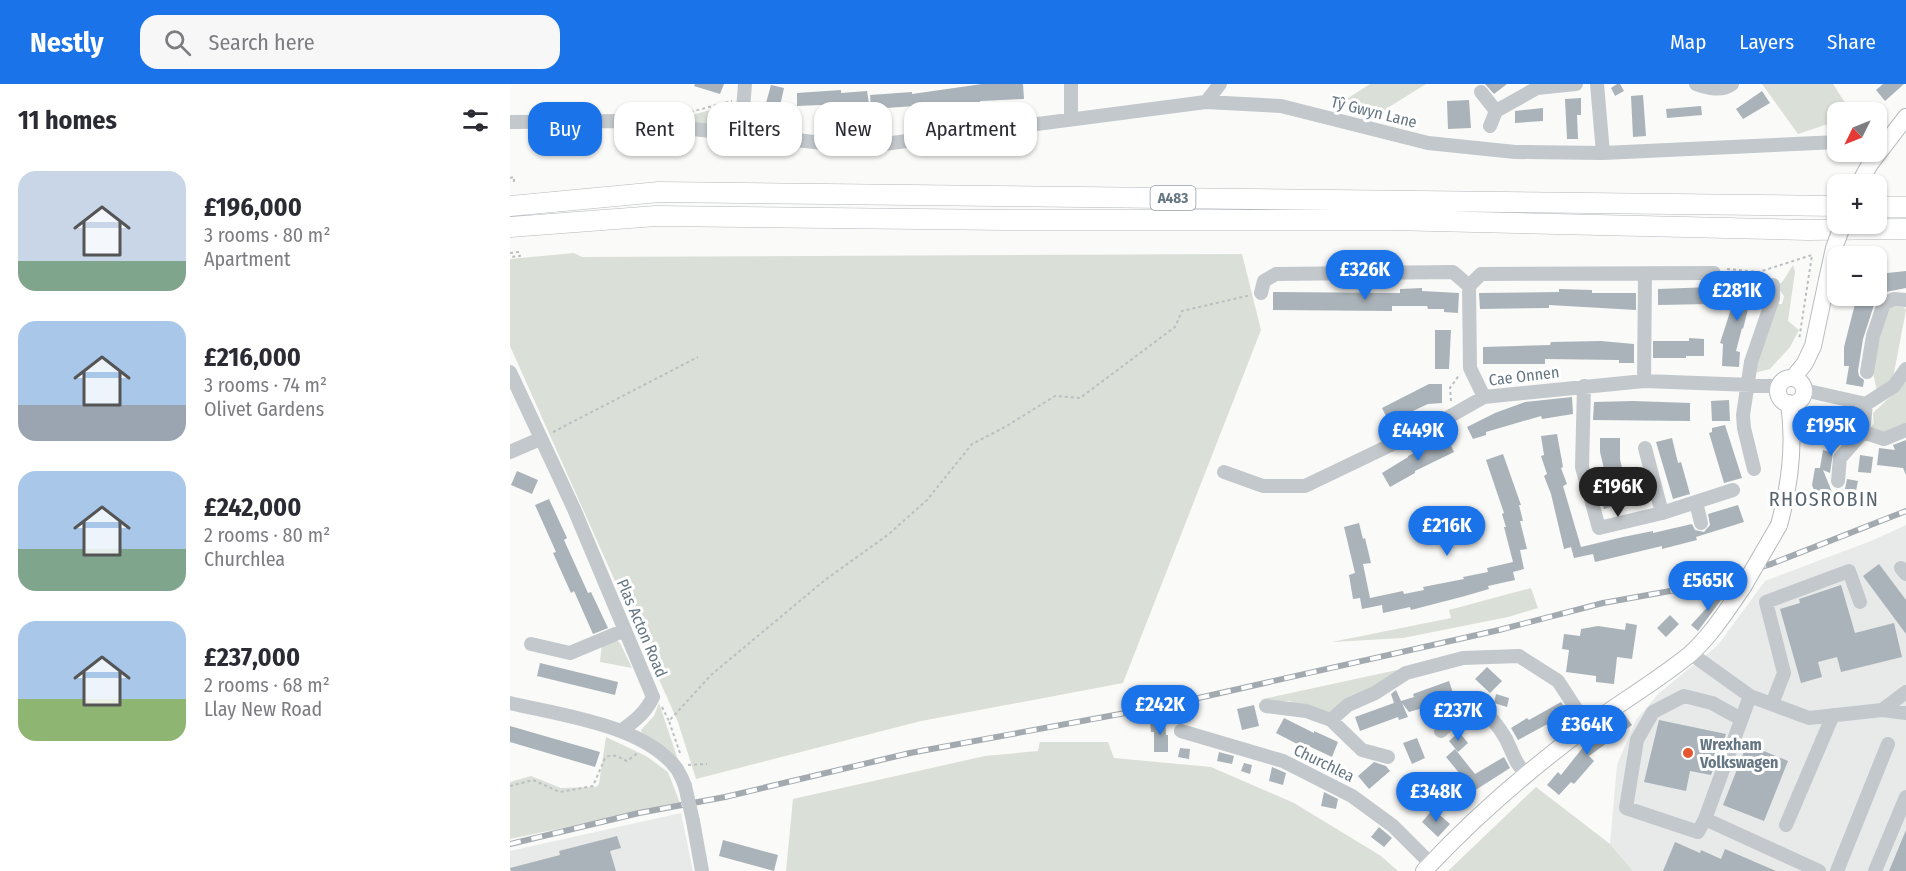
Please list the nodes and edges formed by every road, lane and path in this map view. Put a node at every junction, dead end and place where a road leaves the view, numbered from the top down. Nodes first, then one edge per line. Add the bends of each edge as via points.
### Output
1 (745, 84) edge
2 (1071, 84) edge
3 (1220, 84) edge
4 (1576, 84) edge
5 (1597, 84) edge
6 (1696, 84) edge
7 (1732, 84) edge
8 (1537, 86) edge
9 (1481, 92) dead end
10 (743, 102) edge
11 (1206, 102) junction
12 (1496, 111) junction
13 (1906, 117) edge
14 (1071, 119) junction
15 (510, 122) edge
16 (1490, 126) dead end
17 (707, 131) edge
18 (1887, 135) edge
19 (802, 141) edge
20 (1827, 143) edge
21 (1603, 153) junction
22 (510, 206) edge
23 (1827, 206) edge
24 (1887, 207) edge
25 (1906, 207) edge
26 (510, 227) edge
27 (1906, 229) edge
28 (1839, 234) edge
29 (519, 254) dead end
30 (510, 255) edge
31 (1720, 271) joint
32 (1645, 274) junction
33 (1469, 286) junction
34 (1257, 294) joint
35 (1775, 294) dead end
36 (1887, 299) edge
37 (1906, 300) edge
38 (1879, 306) edge
39 (1813, 346) junction
40 (698, 357) dead end
41 (1470, 368) junction
42 (1906, 369) edge
43 (510, 372) edge
44 (1867, 372) dead end
45 (1644, 381) junction
46 (1792, 385) junction
47 (1584, 386) junction
48 (1747, 386) junction
49 (1484, 397) junction
50 (1866, 404) junction
51 (1458, 412) junction
52 (1906, 430) edge
53 (1863, 432) junction
54 (540, 439) junction
55 (1646, 448) dead end
56 (510, 452) edge
57 (1754, 469) dead end
58 (1224, 472) dead end
59 (1838, 481) dead end
60 (1733, 490) dead end
61 (1696, 502) junction
62 (1662, 513) junction
63 (1701, 523) dead end
64 (1860, 602) dead end
65 (625, 630) junction
66 (531, 644) dead end
67 (1690, 653) junction
68 (1906, 692) edge
69 (1750, 696) junction
70 (510, 703) edge
71 (1772, 704) junction
72 (1266, 706) dead end
73 (1882, 710) junction
74 (1906, 713) edge
75 (1833, 715) junction
76 (1741, 719) junction
77 (1330, 720) junction
78 (1588, 727) junction
79 (622, 730) junction
80 (1180, 731) dead end
81 (1441, 731) dead end
82 (1888, 744) dead end
83 (649, 745) junction
84 (1388, 757) dead end
85 (707, 764) dead end
86 (677, 770) junction
87 (1527, 775) junction
88 (510, 786) edge
89 (1906, 798) edge
90 (1705, 819) junction
91 (1786, 825) dead end
92 (1428, 867) edge
93 (702, 871) edge
94 (1819, 871) edge
95 (1837, 871) edge
96 (1875, 871) edge

1 - 10 street
2 - 14 street
3 - 11 street
4 - 8 street
5 - 21 street
6 - 7 street via 1709,89
8 - 12 street
9 - 12 street
11 - 14 street, Tŷ Gwyn Lane
11 - 21 street, Tŷ Gwyn Lane via 1281,106 1428,143 1515,152
12 - 16 street
13 - 18 main road
14 - 19 street, Tŷ Gwyn Lane via 861,147
15 - 17 street, Tŷ Gwyn Lane via 618,121
20 - 21 street, Tŷ Gwyn Lane
22 - 23 highway, A483 via 659,192
24 - 25 highway
26 - 27 highway, A483 via 656,216 1390,220
28 - 39 main road, bridge
29 - 30 path
31 - 32 street
31 - 39 path via 1760,272 1812,255 1799,340
32 - 33 street via 1481,274
32 - 45 street
33 - 34 street via 1453,272 1276,274 1264,281
33 - 41 street
34 - 86 path via 1182,310 1175,327 1080,398 1055,396 972,444 927,500 711,675 669,721 683,763
35 - 48 street via 1751,362
36 - 37 street
38 - 44 street
39 - 46 main road
40 - 54 path
41 - 49 street
41 - 51 path via 1457,376 1450,388 1451,401
42 - 50 street via 1894,386
43 - 54 street, Plas Acton Road
45 - 47 street, Cae Onnen
45 - 48 street, Cae Onnen
46 - 48 street, Cae Onnen
46 - 50 street, Cae Onnen
46 - 67 main road, bridge via 1800,401 1789,403 1792,453 1779,525 1724,615
47 - 49 street, Cae Onnen
47 - 62 street via 1582,467 1599,528
48 - 57 street via 1743,415 1753,440
49 - 51 street, Cae Onnen
50 - 53 street
51 - 58 street, Cae Onnen via 1305,486 1263,486
52 - 53 street via 1884,439
53 - 59 street via 1840,458
54 - 56 street
54 - 65 street, Plas Acton Road
55 - 62 street
60 - 61 street
61 - 62 street
61 - 63 street
64 - 71 street via 1849,571 1766,602 1784,673
65 - 66 street via 570,653
65 - 79 street, Plas Acton Road via 653,697 642,714
67 - 69 street
67 - 78 main road
68 - 73 street
69 - 71 street
69 - 76 street
70 - 79 street
71 - 75 street via 1809,718
72 - 77 street via 1306,711
73 - 74 street
73 - 75 street
75 - 91 street
76 - 90 street
76 - 90 street via 1712,703 1684,696 1653,712 1636,740 1626,808 1698,832
77 - 78 street via 1348,705 1406,673 1463,658 1519,656 1558,681
77 - 84 street via 1362,750
78 - 87 main road
79 - 83 street
80 - 92 street, Churchlea via 1283,761 1352,796 1393,826
81 - 87 street via 1470,704 1475,704 1496,724 1516,765
82 - 95 street
83 - 86 street
83 - 88 path via 627,761 614,755 605,758 593,786 560,792 533,780
85 - 86 path
86 - 93 street, bridge via 686,786
87 - 92 main road
89 - 96 street
90 - 94 street

